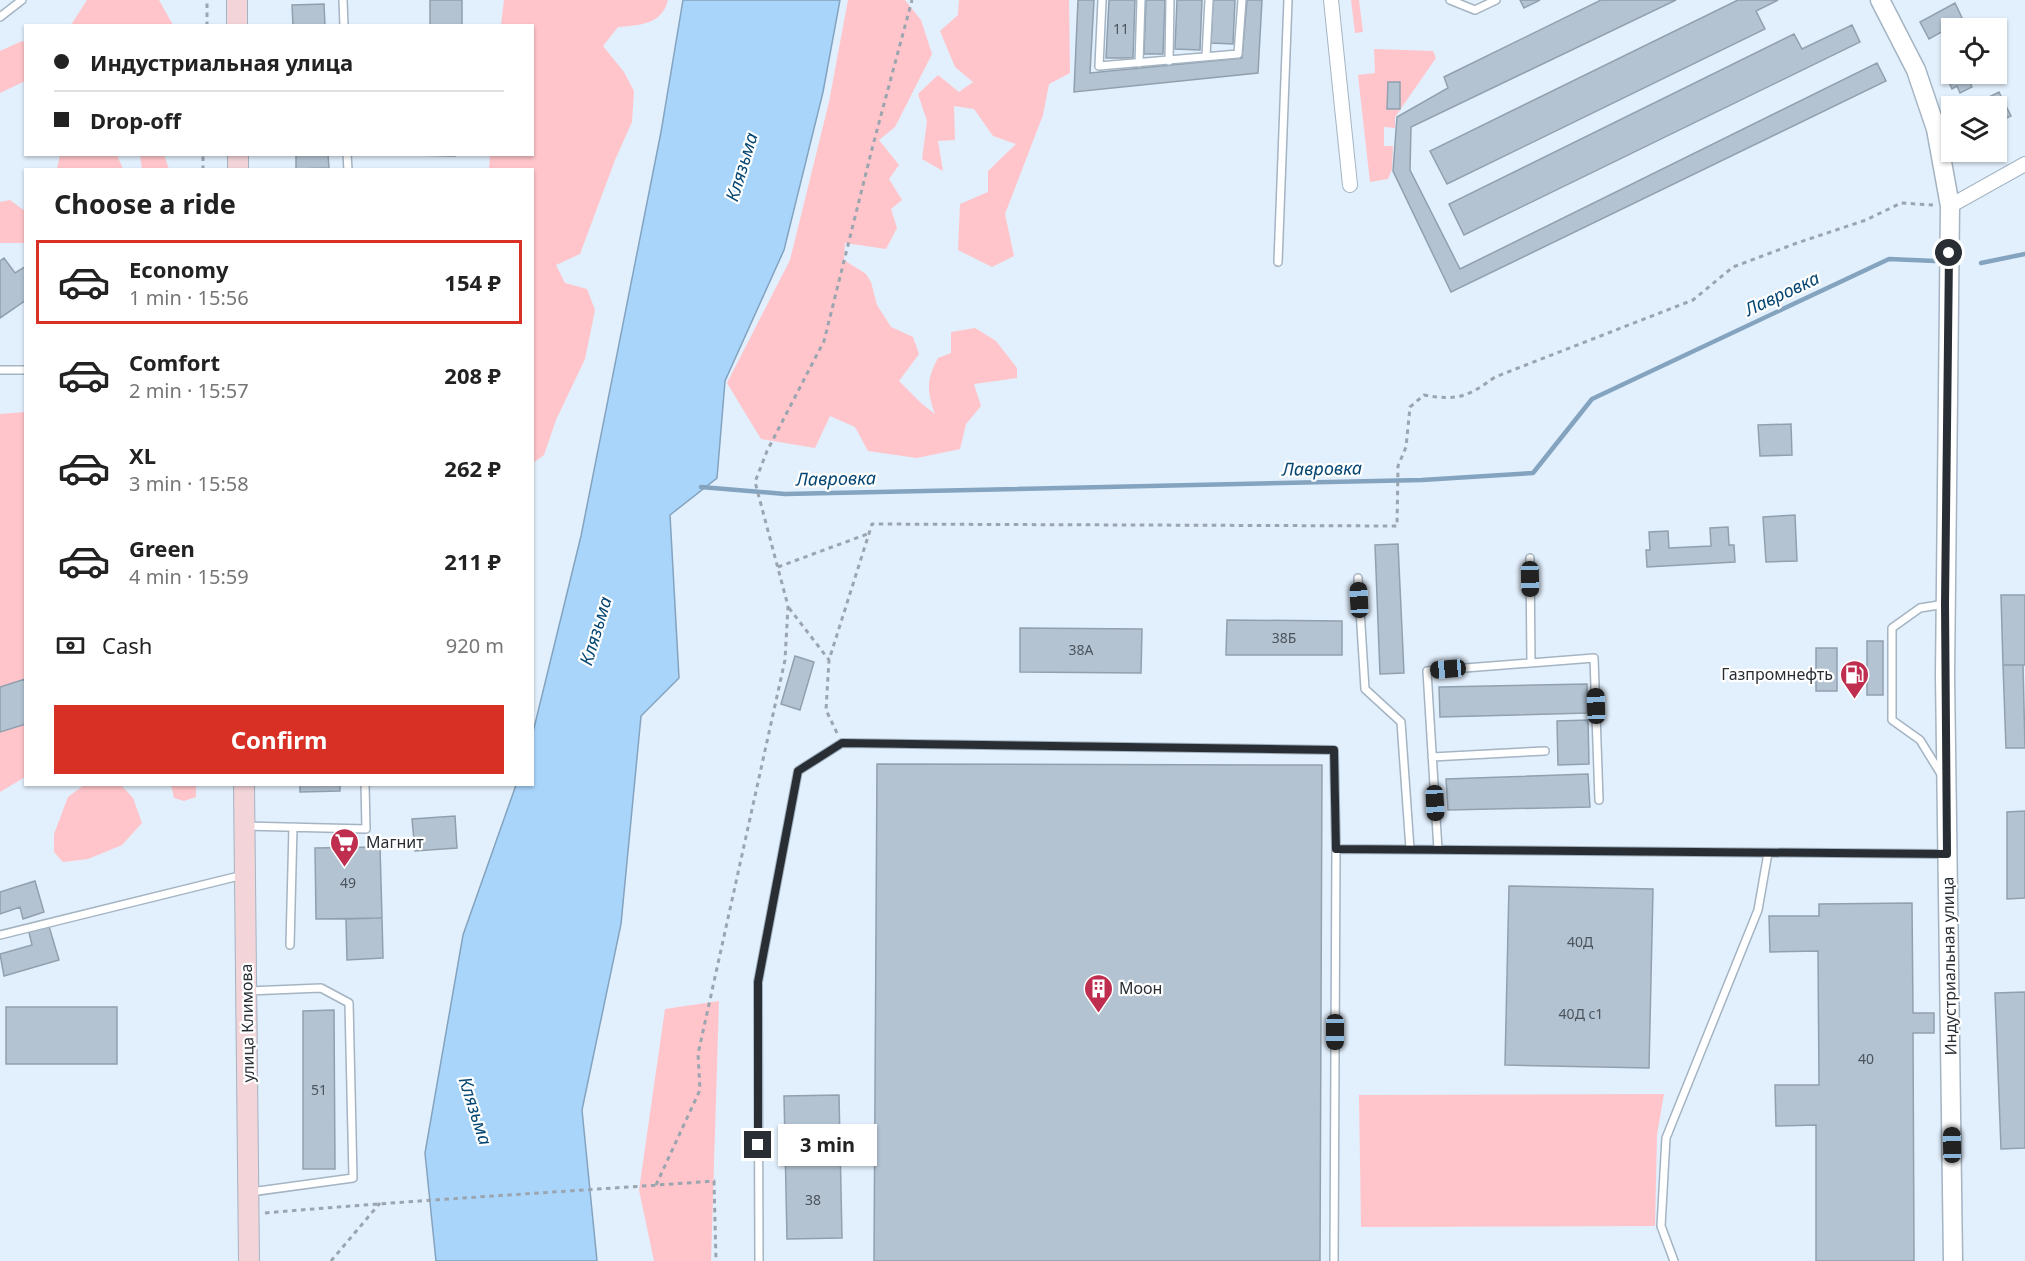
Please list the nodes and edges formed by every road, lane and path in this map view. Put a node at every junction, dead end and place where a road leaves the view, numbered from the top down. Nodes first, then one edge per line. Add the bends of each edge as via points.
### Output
1 (22, 0) edge
2 (207, 0) edge
3 (237, 0) edge
4 (343, 0) edge
5 (912, 0) edge
6 (1102, 0) edge
7 (1141, 0) edge
8 (1170, 0) edge
9 (1209, 0) edge
10 (1242, 0) edge
11 (1288, 0) edge
12 (1331, 0) edge
13 (1450, 0) edge
14 (1496, 0) edge
15 (1880, 0) edge
16 (0, 16) edge
17 (207, 24) edge
18 (237, 24) edge
19 (344, 24) edge
20 (1206, 56) junction
21 (1169, 61) junction
22 (1139, 63) junction
23 (2025, 164) edge
24 (1350, 184) dead end
25 (1950, 206) junction
26 (1278, 262) dead end
27 (0, 370) edge
28 (24, 370) edge
29 (870, 533) junction
30 (1530, 558) dead end
31 (778, 567) junction
32 (1358, 578) dead end
33 (1945, 604) junction
34 (788, 606) junction
35 (829, 660) junction
36 (1531, 663) junction
37 (842, 743) junction
38 (1545, 751) dead end
39 (1432, 757) junction
40 (1945, 781) junction
41 (244, 786) edge
42 (365, 786) edge
43 (1599, 800) dead end
44 (245, 826) junction
45 (294, 827) junction
46 (1336, 849) junction
47 (1410, 849) junction
48 (1438, 850) junction
49 (1768, 853) junction
50 (1947, 854) junction
51 (245, 874) junction
52 (0, 935) edge
53 (290, 945) dead end
54 (246, 992) junction
55 (656, 1185) junction
56 (249, 1192) junction
57 (380, 1203) junction
58 (249, 1214) junction
59 (249, 1261) edge
60 (331, 1261) edge
61 (716, 1261) edge
62 (759, 1261) edge
63 (1334, 1261) edge
64 (1674, 1261) edge
65 (1953, 1261) edge

1 - 16 lane
2 - 17 path
3 - 18 main road
4 - 19 lane
5 - 31 path via 824,341 767,451 756,482
6 - 22 lane via 1098,66
7 - 22 lane
8 - 21 lane
9 - 20 lane
10 - 20 lane via 1238,54
11 - 26 lane
12 - 24 street
13 - 14 lane via 1475,10
15 - 25 street, Индустриальная улица via 1916,70 1936,129
20 - 21 lane
21 - 22 lane
23 - 25 street
25 - 29 path via 1901,203 1866,220 1733,267 1693,300 1495,377 1474,393 1447,399 1424,395 1410,407 1406,447 1398,466 1397,526 873,524
25 - 33 street, Индустриальная улица
27 - 28 lane
29 - 31 path
29 - 35 path
30 - 36 lane
31 - 34 path
32 - 47 lane via 1365,689 1401,722
33 - 40 street, Индустриальная улица
33 - 40 lane via 1920,608 1892,628 1892,720 1920,740
34 - 35 path
34 - 55 path via 785,660 698,1054 700,1090
35 - 37 path via 826,710
36 - 39 lane via 1427,671
36 - 43 lane via 1594,658
37 - 46 lane via 1334,750
37 - 62 lane via 798,771 758,982
38 - 39 lane
39 - 48 lane
40 - 50 street, Индустриальная улица
41 - 44 main road, улица Климова
42 - 45 lane via 366,828
44 - 45 lane
44 - 51 main road, улица Климова
45 - 53 lane
46 - 47 lane
46 - 63 lane
47 - 48 lane
48 - 49 lane
49 - 50 lane
49 - 64 lane via 1758,910 1666,1138 1661,1226
50 - 65 street, Индустриальная улица
51 - 52 lane
51 - 54 main road, улица Климова
54 - 56 main road, улица Климова
54 - 56 lane via 321,988 349,1004 353,1178
55 - 57 path
55 - 61 path via 714,1181
56 - 58 main road, улица Климова
57 - 58 path
57 - 60 path
58 - 59 main road, улица Климова

